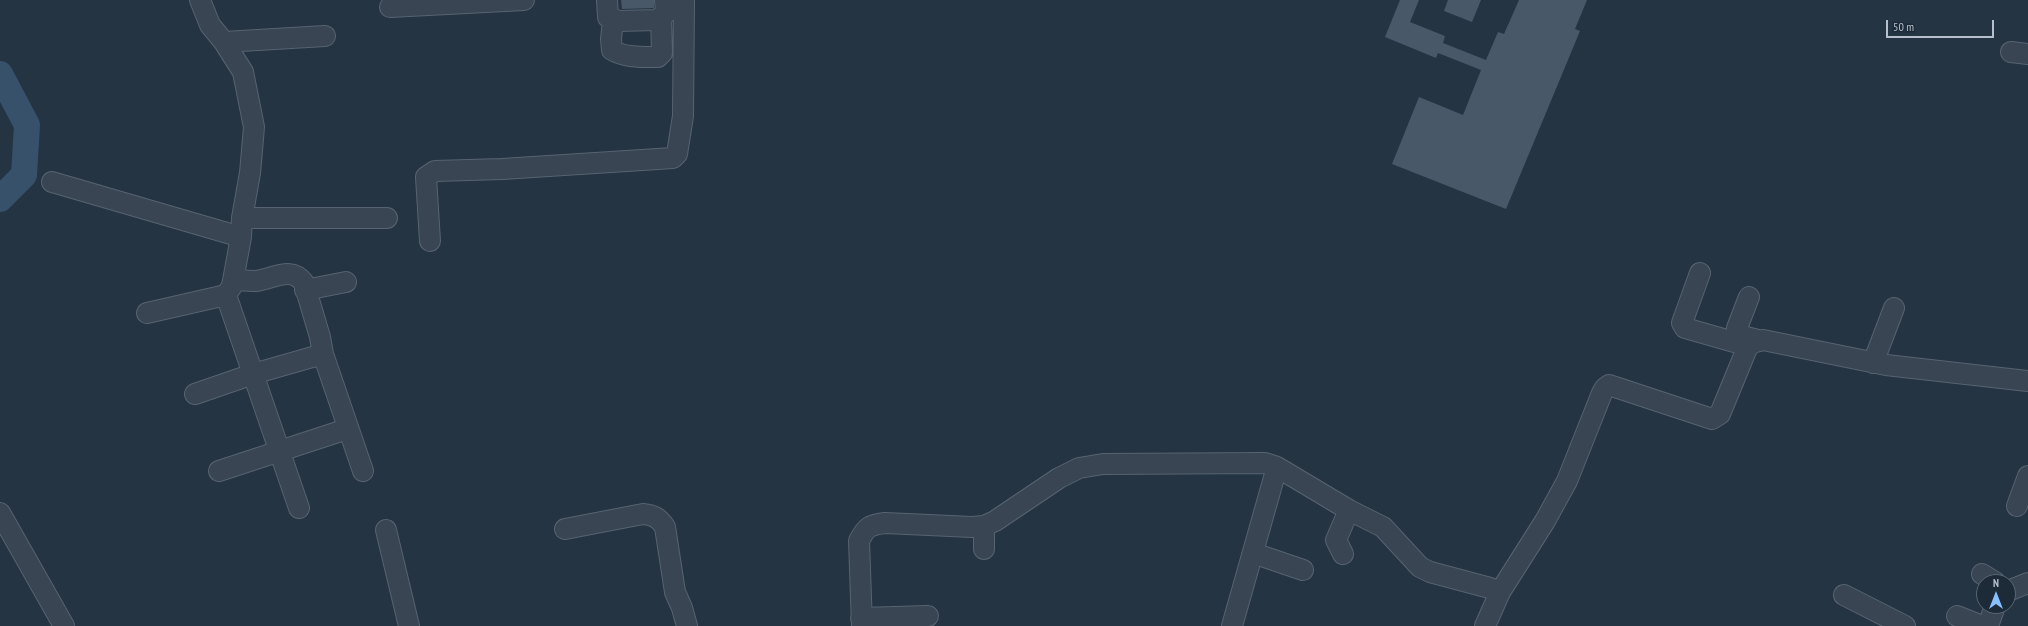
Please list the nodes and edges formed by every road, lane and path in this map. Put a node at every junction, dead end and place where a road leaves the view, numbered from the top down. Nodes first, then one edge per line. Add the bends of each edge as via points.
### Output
1 (200, 0) edge
2 (524, 0) edge
3 (607, 0) edge
4 (684, 0) edge
5 (390, 7) dead end
6 (663, 8) edge
7 (613, 20) junction
8 (325, 36) dead end
9 (224, 42) junction
10 (52, 182) dead end
11 (387, 218) dead end
12 (241, 227) junction
13 (430, 241) dead end
14 (1700, 272) dead end
15 (346, 282) dead end
16 (230, 288) junction
17 (306, 290) junction
18 (1749, 297) dead end
19 (1894, 308) dead end
20 (147, 313) dead end
21 (1754, 343) junction
22 (323, 354) junction
23 (1873, 363) junction
24 (253, 374) junction
25 (2028, 381) edge
26 (196, 394) dead end
27 (347, 429) junction
28 (280, 452) junction
29 (1277, 467) junction
30 (219, 471) dead end
31 (363, 471) dead end
32 (2028, 476) edge
33 (2018, 506) dead end
34 (299, 508) dead end
35 (1349, 510) junction
36 (0, 513) edge
37 (984, 526) junction
38 (565, 529) dead end
39 (386, 530) dead end
40 (984, 549) dead end
41 (1253, 553) junction
42 (1343, 554) dead end
43 (1303, 570) dead end
44 (2028, 583) edge
45 (2016, 584) edge
46 (1500, 592) junction
47 (1844, 595) dead end
48 (1992, 614) edge
49 (928, 616) dead end
50 (1957, 616) dead end
51 (862, 622) edge
52 (58, 624) edge
53 (409, 626) edge
54 (687, 626) edge
55 (1232, 626) edge
56 (1485, 626) edge
57 (1905, 626) edge
58 (1982, 626) edge
59 (1988, 626) edge

1 - 9 street via 210,25
2 - 5 street
3 - 7 street via 608,17
4 - 13 street via 683,116 678,154 673,158 435,171 426,177
6 - 7 street via 657,20
6 - 7 street via 662,53 658,57 618,53 612,50 610,39
8 - 9 street
9 - 12 street via 243,72 254,127
10 - 12 street
11 - 12 street
12 - 16 street
14 - 21 street via 1682,323 1685,328
15 - 17 street
16 - 17 street via 290,273 299,275
16 - 20 street
16 - 24 street
17 - 22 street
18 - 21 street via 1737,328 1738,333
19 - 23 street
21 - 23 street via 1762,340
21 - 46 street via 1720,414 1712,419 1609,385 1604,388 1567,481
22 - 24 street
22 - 27 street
23 - 25 street
24 - 26 street
24 - 28 street
27 - 28 street
27 - 31 street
28 - 30 street
28 - 34 street
29 - 35 street
29 - 37 street via 1250,462 1103,464 1079,468
29 - 41 street
32 - 33 street
35 - 42 street via 1336,540
35 - 46 street via 1383,527 1420,567
36 - 52 street
37 - 40 street
37 - 51 street via 972,528 885,523 872,525 864,531 859,541
38 - 54 street via 643,514 653,515 660,520 665,527 675,592
39 - 53 street
41 - 43 street
41 - 55 street
44 - 45 street
46 - 56 street
47 - 57 street
48 - 59 street
49 - 51 street
50 - 58 street

